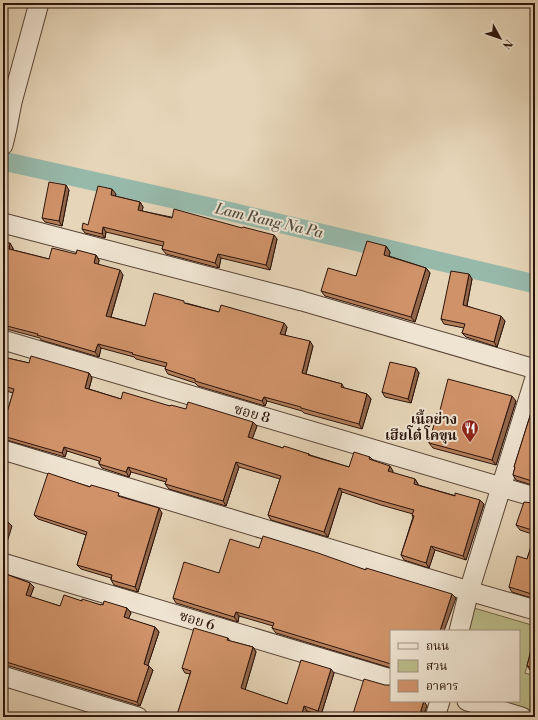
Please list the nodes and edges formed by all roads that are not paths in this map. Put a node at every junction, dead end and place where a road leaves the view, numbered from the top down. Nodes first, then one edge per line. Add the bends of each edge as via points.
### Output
1 (40, 3) edge
2 (5, 136) edge
3 (3, 223) edge
4 (3, 340) edge
5 (535, 369) edge
6 (535, 378) edge
7 (3, 450) edge
8 (501, 487) junction
9 (535, 497) edge
10 (3, 563) edge
11 (469, 591) junction
12 (535, 610) edge
13 (459, 630) edge
14 (3, 676) edge
15 (390, 679) edge
16 (440, 702) edge
17 (470, 702) edge
18 (138, 717) edge
19 (435, 717) edge
20 (522, 717) edge

1 - 2 street
3 - 5 street via 302,302
4 - 8 street, ซอย 8
6 - 8 street
7 - 11 street
8 - 9 street, ซอย 8
8 - 11 street
10 - 15 street, ซอย 6
11 - 12 street
11 - 13 street
14 - 18 street
16 - 19 street
17 - 20 street

